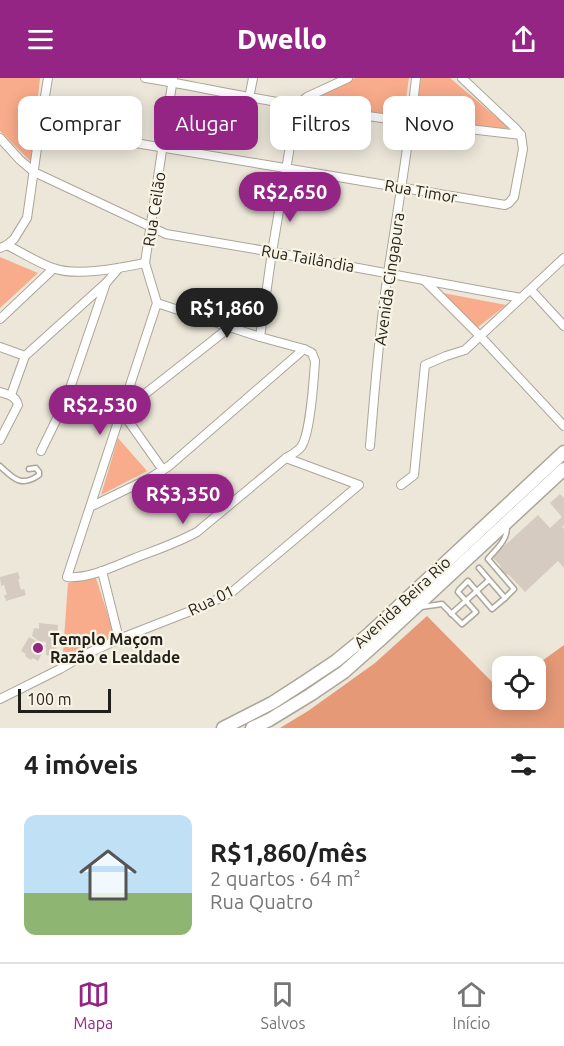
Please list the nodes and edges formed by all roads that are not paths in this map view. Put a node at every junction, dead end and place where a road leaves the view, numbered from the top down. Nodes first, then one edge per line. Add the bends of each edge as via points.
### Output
1 (48, 78) edge
2 (145, 78) edge
3 (253, 78) edge
4 (348, 78) edge
5 (416, 78) edge
6 (462, 78) edge
7 (173, 80) edge
8 (45, 96) edge
9 (171, 96) edge
10 (241, 96) edge
11 (249, 96) edge
12 (310, 96) edge
13 (414, 96) edge
14 (475, 130) edge
15 (521, 135) junction
16 (0, 138) edge
17 (36, 150) edge
18 (163, 150) edge
19 (175, 150) edge
20 (289, 150) edge
21 (407, 150) edge
22 (286, 168) junction
23 (34, 172) junction
24 (402, 187) junction
25 (151, 228) junction
26 (4, 246) edge
27 (272, 252) junction
28 (564, 258) edge
29 (145, 263) junction
30 (119, 268) junction
31 (53, 269) junction
32 (388, 273) junction
33 (423, 279) junction
34 (106, 283) junction
35 (531, 290) junction
36 (521, 298) junction
37 (157, 303) junction
38 (0, 319) edge
39 (564, 326) edge
40 (230, 327) junction
41 (480, 336) junction
42 (260, 337) junction
43 (0, 347) edge
44 (304, 349) junction
45 (25, 356) junction
46 (0, 392) edge
47 (11, 395) junction
48 (122, 412) junction
49 (564, 426) edge
50 (0, 440) edge
51 (370, 446) dead end
52 (41, 451) dead end
53 (564, 452) edge
54 (286, 458) junction
55 (0, 466) edge
56 (29, 469) dead end
57 (564, 469) edge
58 (163, 470) junction
59 (401, 484) dead end
60 (90, 507) junction
61 (506, 517) junction
62 (478, 568) dead end
63 (102, 571) junction
64 (489, 580) junction
65 (477, 591) junction
66 (505, 598) junction
67 (466, 601) junction
68 (415, 607) junction
69 (451, 614) junction
70 (119, 639) junction
71 (3, 694) edge
72 (223, 728) edge
73 (254, 728) edge

1 - 8 street
2 - 7 street
3 - 11 street
4 - 12 street
5 - 13 street, Avenida Cingapura
6 - 15 street
7 - 9 street, Rua Ceilão
7 - 10 street
14 - 15 street
15 - 24 street, Rua Timor via 523,149 514,197 505,205
16 - 23 street
17 - 23 street
18 - 25 street, Rua Ceilão
19 - 22 street, Rua Timor
20 - 22 street
21 - 24 street, Avenida Cingapura
22 - 24 street, Rua Timor
22 - 27 street
23 - 25 street
23 - 26 street via 27,218 14,239
24 - 32 street, Avenida Cingapura
25 - 27 street, Rua Tailândia
25 - 29 street, Rua Ceilão
26 - 31 street
27 - 32 street, Rua Tailândia
27 - 42 street
28 - 35 street
29 - 30 street
29 - 37 street, Rua Ceilão
30 - 31 street via 73,272
30 - 34 street
31 - 38 street
32 - 33 street, Rua Tailândia
32 - 51 street, Avenida Cingapura
33 - 36 street, Rua Tailândia
33 - 41 street
34 - 45 street
34 - 52 street via 66,400
35 - 36 street
35 - 39 street
36 - 41 street
37 - 40 street
37 - 48 street
40 - 42 street
40 - 48 street
41 - 49 street
41 - 59 street via 465,350 426,365 414,475
42 - 44 street
43 - 45 street
44 - 54 street via 312,353 315,361 309,413 300,449
44 - 58 street
45 - 47 street
46 - 47 street
47 - 50 street via 18,405
48 - 58 street
48 - 60 street
53 - 61 main road, Avenida Beira Rio
54 - 63 street via 197,532
54 - 70 street, Rua 01 via 359,484 232,592
55 - 56 lane via 16,480 39,475 36,468
57 - 61 main road, Avenida Beira Rio
58 - 60 street
60 - 63 street via 67,577
61 - 66 lane via 505,539 488,559 514,589
61 - 68 main road, Avenida Beira Rio
61 - 72 main road, Avenida Beira Rio via 336,661 272,703
62 - 64 lane
63 - 70 street
64 - 65 lane
64 - 66 lane
65 - 66 lane via 492,609
65 - 67 lane
65 - 67 lane via 468,581 458,592
67 - 69 lane
67 - 69 lane via 476,612 462,624
68 - 69 lane via 442,604
68 - 73 main road, Avenida Beira Rio via 344,672
70 - 71 street, Rua 01

